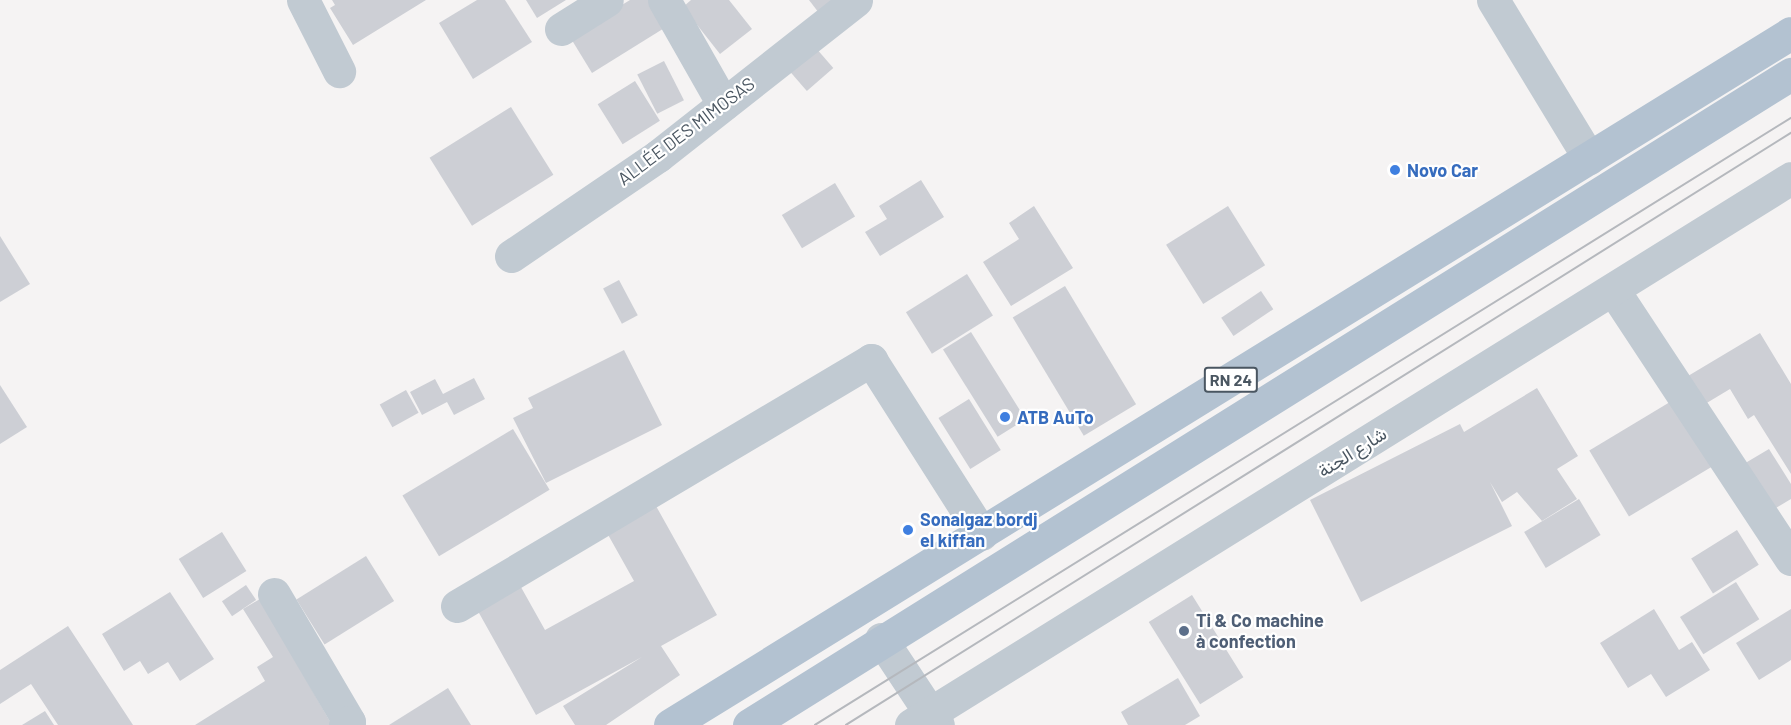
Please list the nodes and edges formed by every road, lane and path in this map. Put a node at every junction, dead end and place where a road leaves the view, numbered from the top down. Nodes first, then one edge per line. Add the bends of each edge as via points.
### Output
1 (303, 0) edge
2 (607, 0) edge
3 (664, 0) edge
4 (856, 0) edge
5 (1492, 0) edge
6 (561, 29) dead end
7 (1791, 33) edge
8 (339, 71) dead end
9 (1791, 74) edge
10 (723, 104) junction
11 (1589, 158) junction
12 (1791, 178) edge
13 (511, 255) dead end
14 (1614, 291) junction
15 (982, 534) junction
16 (1791, 559) edge
17 (274, 594) dead end
18 (457, 606) dead end
19 (881, 639) junction
20 (926, 721) edge
21 (345, 725) edge
22 (670, 725) edge
23 (749, 725) edge

1 - 8 street
2 - 6 street
3 - 10 street
4 - 10 street, ALLÉE DES MIMOSAS
5 - 11 street
7 - 11 main road, RN 24
9 - 19 main road, RN 24
10 - 13 street, ALLÉE DES MIMOSAS via 658,156
11 - 15 main road, RN 24
12 - 14 street, شارع الجنة
14 - 16 street
14 - 20 street, شارع الجنة
15 - 18 street via 871,360
15 - 22 main road, RN 24
17 - 21 street via 349,722
19 - 20 street
19 - 23 main road, RN 24

